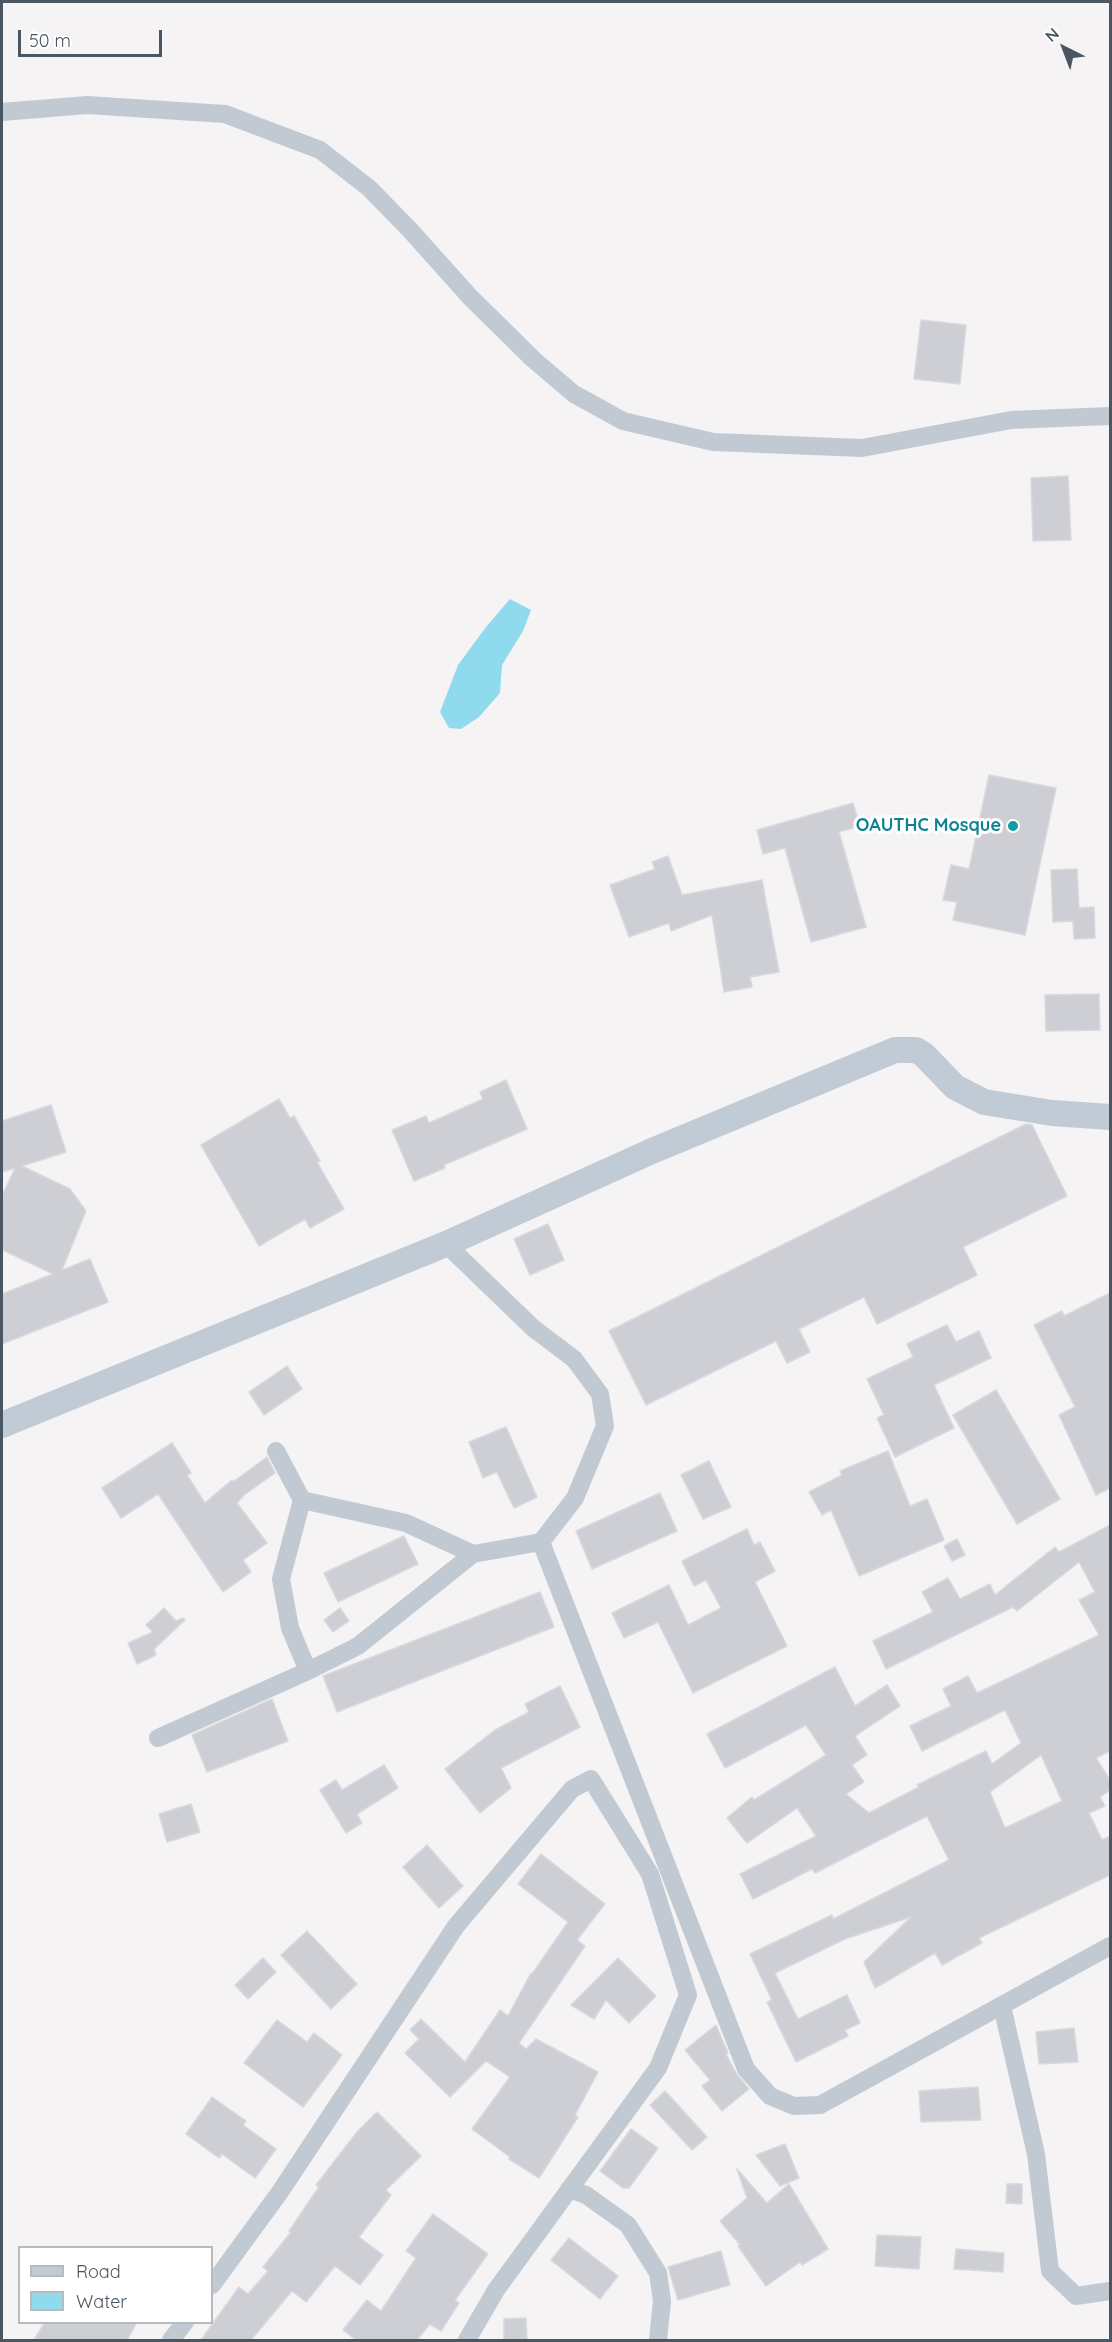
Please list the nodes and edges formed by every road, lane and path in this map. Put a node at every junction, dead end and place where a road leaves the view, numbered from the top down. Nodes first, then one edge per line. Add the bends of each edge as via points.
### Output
1 (2, 112) edge
2 (1110, 416) edge
3 (1110, 1117) edge
4 (446, 1244) junction
5 (2, 1425) edge
6 (276, 1451) dead end
7 (302, 1500) junction
8 (542, 1542) junction
9 (473, 1554) junction
10 (308, 1671) junction
11 (158, 1738) dead end
12 (1110, 1946) edge
13 (1002, 2006) junction
14 (569, 2189) junction
15 (213, 2284) edge
16 (1110, 2291) edge
17 (183, 2324) edge
18 (171, 2340) edge
19 (467, 2340) edge
20 (658, 2340) edge

1 - 2 street via 87,105 225,114 320,150 369,188 534,360 574,394 623,420 713,442 862,448 1011,420
3 - 4 street via 984,1102 955,1086 916,1050 895,1050 652,1151
4 - 5 street
4 - 8 street via 533,1328 574,1359 600,1394 605,1426 575,1498
6 - 7 street
7 - 9 street via 406,1523
7 - 10 street via 281,1579 290,1628
8 - 9 street
8 - 13 street via 746,2069 770,2096 794,2106 820,2105
9 - 10 street via 358,1646
10 - 11 street
12 - 13 street
13 - 16 street via 1036,2154 1050,2271 1076,2296
14 - 15 street via 658,2068 688,1995 650,1874 591,1779 572,1789 456,1926 280,2192
14 - 19 street via 496,2290
14 - 20 street via 586,2195 628,2225 658,2273 662,2301
17 - 18 street

